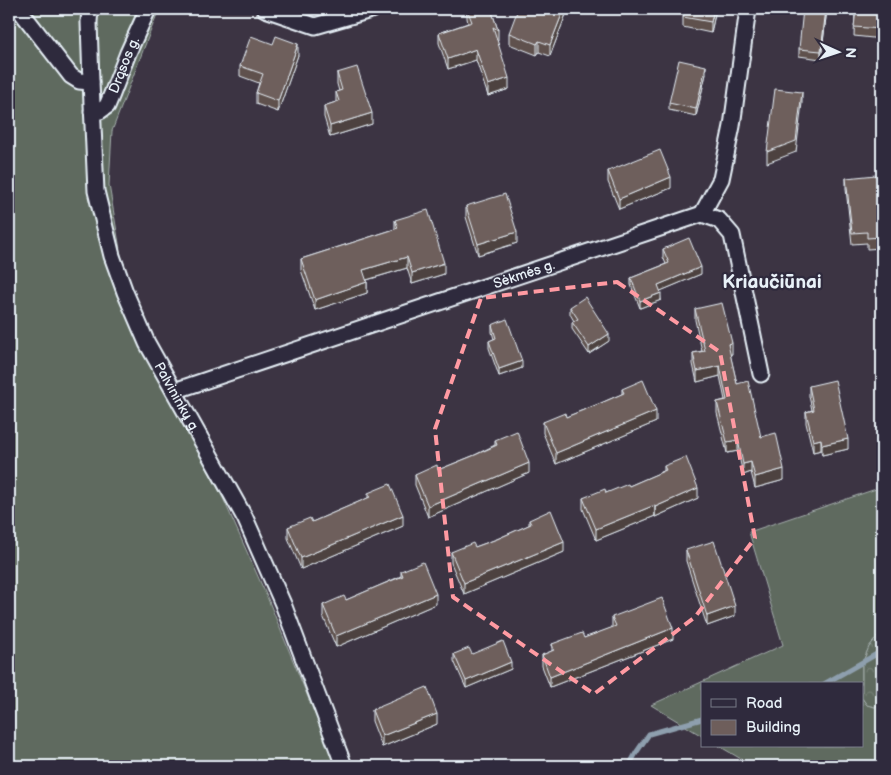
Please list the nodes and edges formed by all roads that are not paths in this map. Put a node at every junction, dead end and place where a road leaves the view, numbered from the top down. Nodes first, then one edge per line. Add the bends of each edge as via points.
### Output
1 (19, 9) edge
2 (90, 9) edge
3 (148, 9) edge
4 (265, 9) edge
5 (374, 9) edge
6 (748, 9) edge
7 (90, 82) junction
8 (92, 112) junction
9 (702, 214) junction
10 (761, 374) dead end
11 (174, 391) junction
12 (344, 766) edge

1 - 7 street via 71,76
2 - 7 street, Palvininkų g.
3 - 8 street, Drąsos g. via 107,106
4 - 5 street via 315,26
6 - 9 street via 732,126 721,179
7 - 8 street, Palvininkų g.
8 - 11 street, Palvininkų g. via 96,191 112,256 147,343
9 - 10 street via 719,220 732,235
9 - 11 street, Sėkmės g.
11 - 12 street, Palvininkų g. via 245,518 283,604

